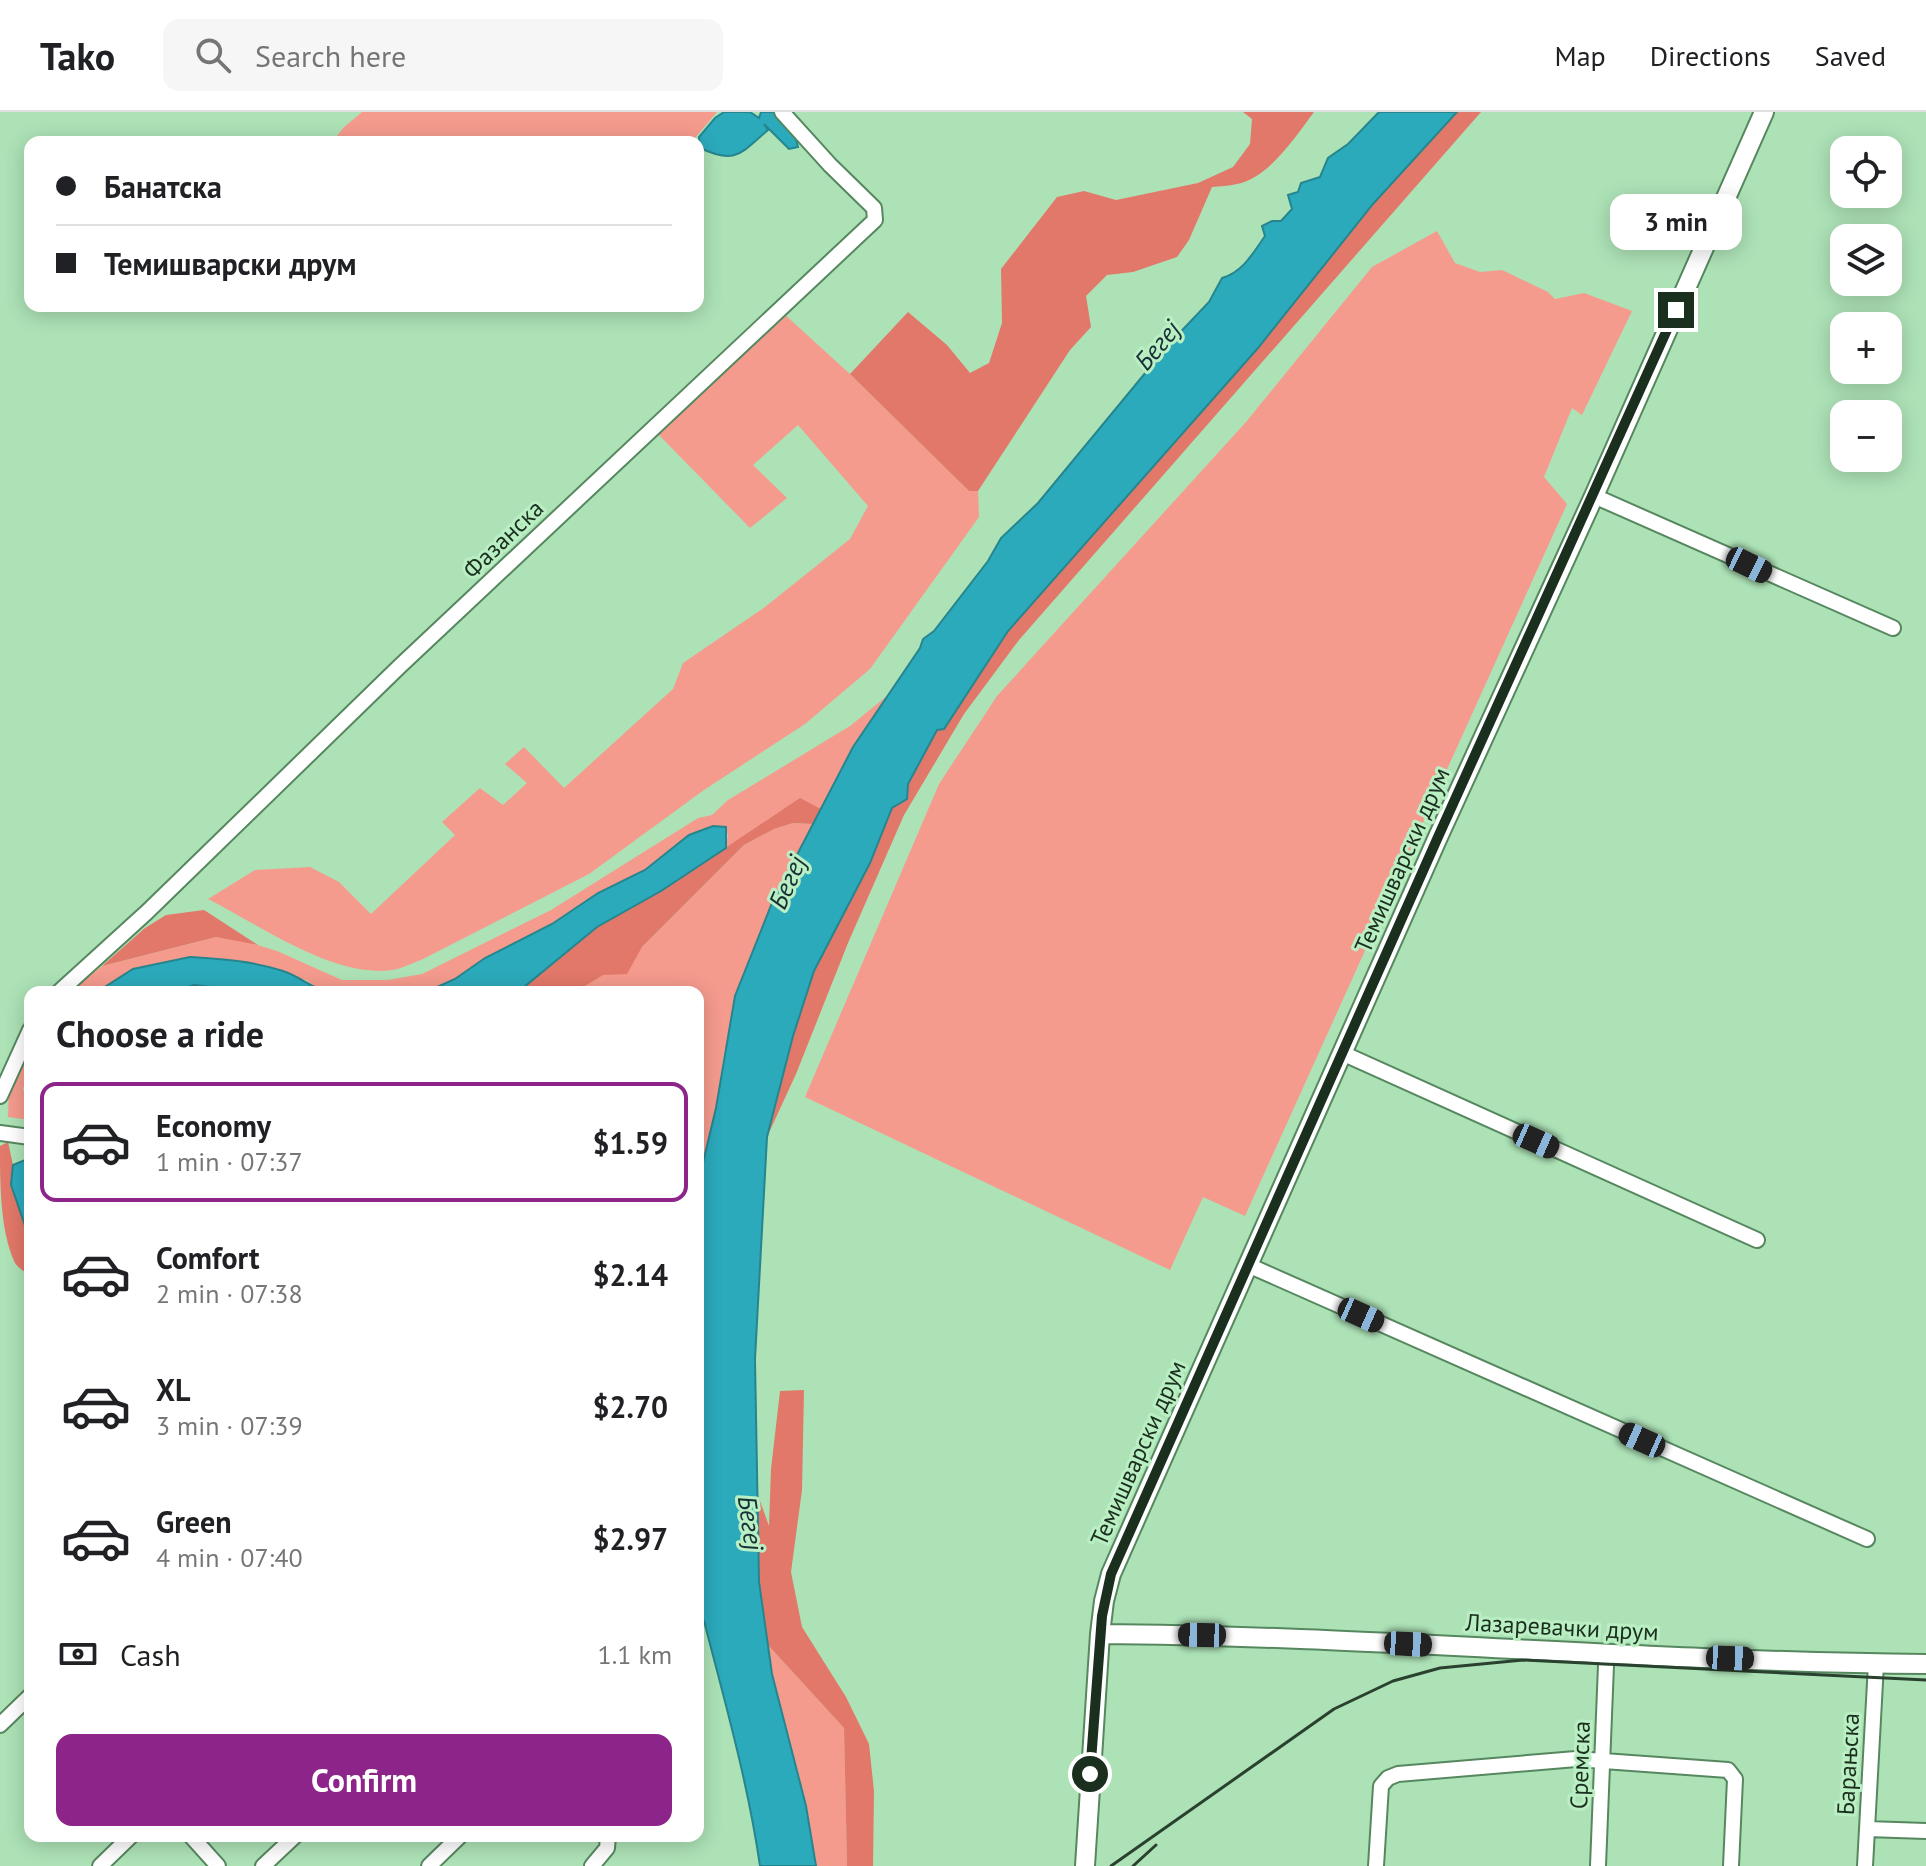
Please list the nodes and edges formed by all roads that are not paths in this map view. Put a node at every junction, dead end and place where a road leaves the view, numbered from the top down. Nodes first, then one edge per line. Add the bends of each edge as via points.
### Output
1 (782, 112) edge
2 (1764, 112) edge
3 (1594, 496) junction
4 (1893, 628) dead end
5 (66, 986) edge
6 (24, 1043) edge
7 (1342, 1053) junction
8 (0, 1096) edge
9 (0, 1133) edge
10 (24, 1136) edge
11 (1757, 1240) dead end
12 (1248, 1265) junction
13 (1867, 1539) dead end
14 (1100, 1634) junction
15 (1876, 1664) junction
16 (1926, 1664) edge
17 (1606, 1665) dead end
18 (24, 1702) edge
19 (0, 1725) edge
20 (1603, 1761) junction
21 (1867, 1829) junction
22 (1926, 1831) edge
23 (125, 1842) edge
24 (196, 1842) edge
25 (289, 1842) edge
26 (454, 1842) edge
27 (608, 1842) edge
28 (100, 1866) edge
29 (218, 1866) edge
30 (263, 1866) edge
31 (429, 1866) edge
32 (592, 1866) edge
33 (1085, 1866) edge
34 (1376, 1866) edge
35 (1598, 1866) edge
36 (1731, 1866) edge
37 (1865, 1866) edge

1 - 5 street, Фазанска via 874,208 875,220
2 - 3 main road, Темишварски друм
3 - 4 street
3 - 7 main road, Темишварски друм
6 - 8 street
7 - 11 street
7 - 12 main road, Темишварски друм
9 - 10 street
12 - 13 street
12 - 14 main road, Темишварски друм via 1111,1574
14 - 15 main road, Лазаревачки друм
14 - 33 main road, Темишварски друм
15 - 16 main road, Лазаревачки друм
15 - 21 street, Барањска
17 - 20 street, Сремска
18 - 19 street
20 - 34 street via 1543,1760 1388,1778 1381,1786
20 - 35 street, Сремска
20 - 36 street via 1728,1770 1735,1779
21 - 22 street
21 - 37 street, Барањска
23 - 28 street
24 - 29 street
25 - 30 street
26 - 31 street
27 - 32 street

